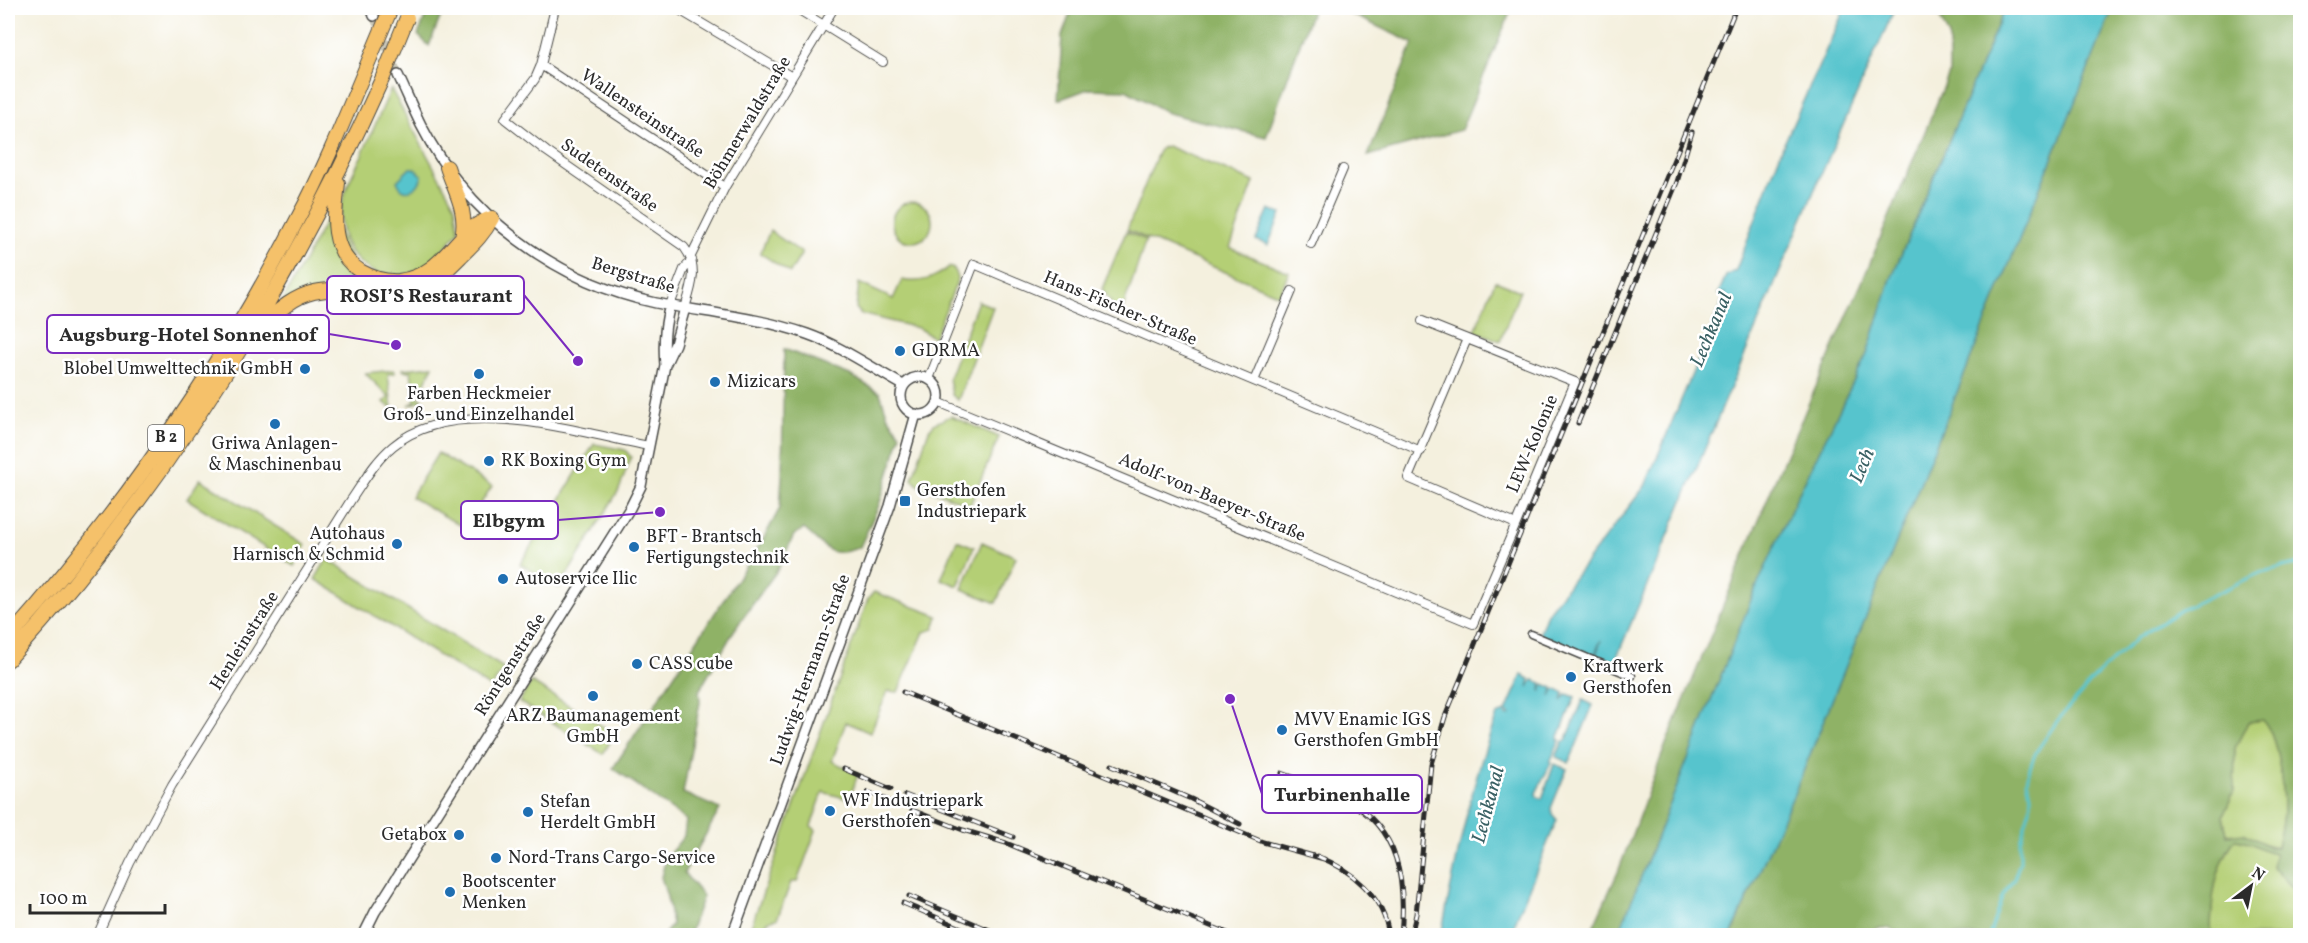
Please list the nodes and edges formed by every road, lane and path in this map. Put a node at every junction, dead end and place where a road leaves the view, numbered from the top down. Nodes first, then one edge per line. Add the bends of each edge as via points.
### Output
1 (391, 8) edge
2 (555, 8) edge
3 (676, 8) edge
4 (796, 8) edge
5 (834, 8) edge
6 (409, 13) edge
7 (824, 24) junction
8 (883, 62) dead end
9 (541, 65) junction
10 (398, 75) tunnel mouth
11 (792, 77) junction
12 (447, 168) junction
13 (1343, 170) dead end
14 (339, 174) junction
15 (725, 188) junction
16 (492, 218) junction
17 (462, 238) junction
18 (1311, 244) dead end
19 (692, 258) junction
20 (1292, 291) dead end
21 (670, 306) junction
22 (685, 308) junction
23 (1422, 321) dead end
24 (249, 337) junction
25 (1467, 339) junction
26 (665, 365) junction
27 (929, 379) junction
28 (1254, 381) junction
29 (903, 386) junction
30 (938, 402) junction
31 (916, 414) junction
32 (649, 446) junction
33 (1421, 451) junction
34 (1516, 524) junction
35 (1473, 624) joint
36 (1531, 634) dead end
37 (8, 639) edge
38 (8, 660) edge
39 (1632, 676) dead end
40 (97, 936) edge
41 (363, 936) edge
42 (732, 936) edge

1 - 37 highway, B 2, bridge via 298,219 229,341 130,488
2 - 9 street
3 - 11 street
4 - 7 street
5 - 7 street, Böhmerwaldstraße
6 - 14 highway, B 2, bridge
7 - 8 street
7 - 11 street, Böhmerwaldstraße
9 - 15 street, Wallensteinstraße
9 - 19 street, Sudetenstraße via 505,119 684,247
10 - 12 street, Bergstraße via 421,126
11 - 15 street, Böhmerwaldstraße
12 - 16 street, Bergstraße
12 - 17 highway via 463,207
13 - 18 street
14 - 17 highway, B 2 via 336,238 346,259 368,276 395,281 424,274
14 - 24 highway, B 2
15 - 19 street, Böhmerwaldstraße
16 - 17 highway, B 2 via 474,226
16 - 21 street, Bergstraße via 517,240 569,273 597,286
16 - 24 highway, B 2 via 483,235 431,283 396,293 342,289 312,292 291,302
19 - 21 street
19 - 22 street via 694,272
20 - 28 street
21 - 22 street, Bergstraße
21 - 26 street, Röntgenstraße via 663,344
22 - 26 street, Röntgenstraße
22 - 29 street, Bergstraße via 751,319 810,335
23 - 25 street, LEW-Kolonie
24 - 38 highway, B 2 via 131,511
25 - 33 street
25 - 34 street, LEW-Kolonie via 1575,382
26 - 32 street, Röntgenstraße
27 - 28 street, Hans-Fischer-Straße via 974,264
27 - 29 street via 914,377
27 - 30 street via 936,386
28 - 33 street, Hans-Fischer-Straße
29 - 31 street via 902,403
30 - 31 street via 928,413
30 - 35 street, Adolf-von-Baeyer-Straße
31 - 42 street, Ludwig-Hermann-Straße via 890,506
32 - 40 street, Henleinstraße via 488,417 460,419 422,429 394,445 374,465 172,785
32 - 41 street, Röntgenstraße via 641,486 630,508
33 - 34 street via 1408,478
34 - 35 street, LEW-Kolonie
36 - 39 street

